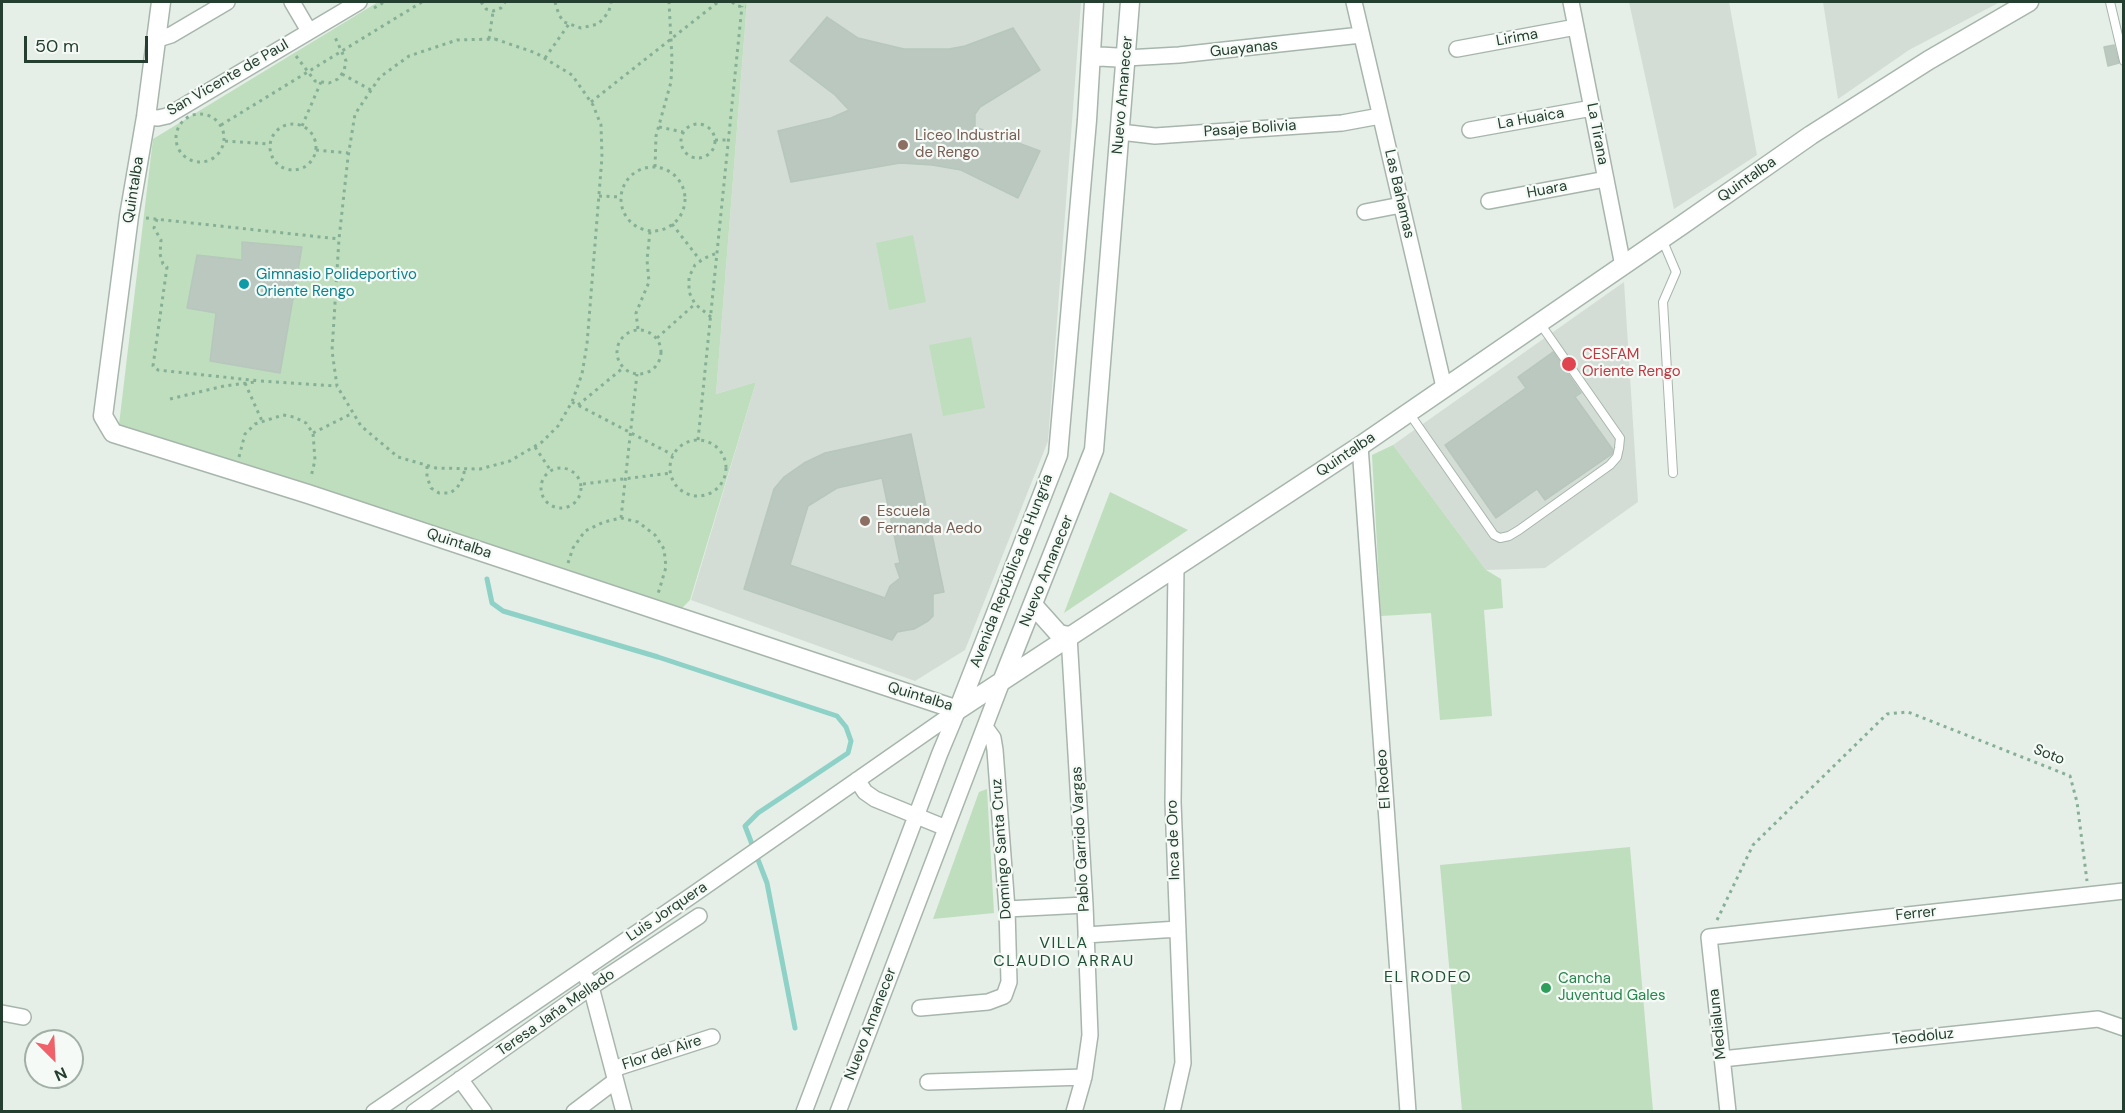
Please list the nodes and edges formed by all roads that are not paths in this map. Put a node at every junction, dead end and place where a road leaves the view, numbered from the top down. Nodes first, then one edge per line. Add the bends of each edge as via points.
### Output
1 (160, 2) edge
2 (227, 2) edge
3 (292, 2) edge
4 (359, 2) edge
5 (1094, 2) edge
6 (1130, 2) edge
7 (1354, 2) edge
8 (1571, 2) edge
9 (2029, 2) edge
10 (2110, 2) edge
11 (2120, 26) edge
12 (1576, 27) junction
13 (309, 31) junction
14 (1361, 35) junction
15 (155, 40) junction
16 (1457, 49) dead end
17 (1091, 56) junction
18 (1126, 58) junction
19 (2124, 61) edge
20 (1592, 108) junction
21 (1380, 116) junction
22 (146, 117) junction
23 (1470, 130) dead end
24 (1120, 132) junction
25 (1606, 179) junction
26 (1489, 201) dead end
27 (1401, 205) junction
28 (1365, 212) dead end
29 (1662, 239) junction
30 (1623, 266) junction
31 (1071, 319) junction
32 (1104, 319) junction
33 (1539, 322) junction
34 (1444, 387) junction
35 (1408, 412) junction
36 (1360, 446) junction
37 (1673, 473) dead end
38 (1176, 567) junction
39 (1033, 605) junction
40 (1069, 636) junction
41 (1003, 679) junction
42 (958, 710) junction
43 (985, 727) junction
44 (857, 780) junction
45 (917, 817) junction
46 (946, 828) junction
47 (2124, 891) edge
48 (1085, 905) junction
49 (1007, 909) junction
50 (699, 916) dead end
51 (1178, 929) junction
52 (1086, 935) junction
53 (1709, 937) joint
54 (583, 969) junction
55 (591, 987) junction
56 (920, 1008) dead end
57 (2, 1013) edge
58 (23, 1017) dead end
59 (2124, 1028) edge
60 (712, 1037) dead end
61 (1722, 1059) junction
62 (614, 1075) junction
63 (1084, 1077) junction
64 (460, 1079) junction
65 (928, 1082) dead end
66 (374, 1112) edge
67 (414, 1112) edge
68 (484, 1112) edge
69 (574, 1112) edge
70 (624, 1112) edge
71 (804, 1112) edge
72 (838, 1112) edge
73 (1074, 1112) edge
74 (1172, 1112) edge
75 (1408, 1112) edge
76 (1728, 1112) edge

1 - 15 street, Quintalba
2 - 15 street via 171,35
3 - 13 street
4 - 13 street, San Vicente de Paul
5 - 17 street, Avenida República de Hungría
6 - 18 street, Nuevo Amanecer
7 - 14 street, Las Bahamas
8 - 12 street, La Tirana
9 - 29 street, Quintalba via 1811,135
10 - 11 lane
11 - 19 lane
12 - 16 street, Lirima
12 - 20 street, La Tirana
13 - 22 street, San Vicente de Paul via 167,116
14 - 18 street, Guayanas
14 - 21 street, Las Bahamas
15 - 22 street, Quintalba
17 - 18 street
17 - 31 street, Avenida República de Hungría
18 - 24 street, Nuevo Amanecer
20 - 23 street, La Huaica
20 - 25 street, La Tirana
21 - 24 street, Pasaje Bolivia via 1342,123 1155,136
21 - 27 street, Las Bahamas
22 - 42 street, Quintalba via 103,416 113,433
24 - 32 street, Nuevo Amanecer
25 - 26 street, Huara
25 - 30 street, La Tirana
27 - 28 street
27 - 34 street, Las Bahamas
29 - 30 street, Quintalba
29 - 37 lane via 1676,272 1663,302
30 - 33 street, Quintalba
31 - 32 street
31 - 42 street, Avenida República de Hungría via 1058,454
32 - 39 street, Nuevo Amanecer via 1094,450
33 - 34 street, Quintalba
33 - 35 lane via 1620,438 1617,457 1610,465 1519,530 1500,538 1494,535
34 - 35 street, Quintalba
35 - 36 street, Quintalba
36 - 38 street, Quintalba
36 - 75 street, El Rodeo
38 - 40 street, Quintalba
38 - 51 street, Inca de Oro via 1173,802
39 - 40 street via 1059,634
39 - 41 street, Nuevo Amanecer
40 - 41 street, Quintalba
40 - 48 street, Pablo Garrido Vargas
41 - 42 street, Quintalba
41 - 43 street, Nuevo Amanecer
42 - 44 street, Luis Jorquera
42 - 45 street, Avenida República de Hungría
43 - 46 street, Nuevo Amanecer
43 - 49 street, Domingo Santa Cruz via 995,750
44 - 45 street via 875,799
44 - 54 street, Luis Jorquera
45 - 46 street
45 - 71 street, Avenida República de Hungría
46 - 72 street, Nuevo Amanecer
47 - 53 street, Ferrer
48 - 49 street
48 - 52 street, Pablo Garrido Vargas
49 - 56 street, Domingo Santa Cruz via 1009,982 1004,996 988,1002
50 - 55 street, Teresa Jaña Mellado
51 - 52 street
51 - 74 street, Inca de Oro via 1183,1063
52 - 63 street, Pablo Garrido Vargas via 1090,1035
53 - 61 street, Medialuna
54 - 55 street
54 - 66 street, Luis Jorquera
55 - 62 street
55 - 64 street, Teresa Jaña Mellado
57 - 58 street
59 - 61 street, Teodoluz via 2098,1019
60 - 62 street, Flor del Aire
61 - 76 street, Medialuna
62 - 69 street, Flor del Aire
62 - 70 street
63 - 65 street
63 - 73 street, Pablo Garrido Vargas
64 - 67 street, Teresa Jaña Mellado
64 - 68 street

